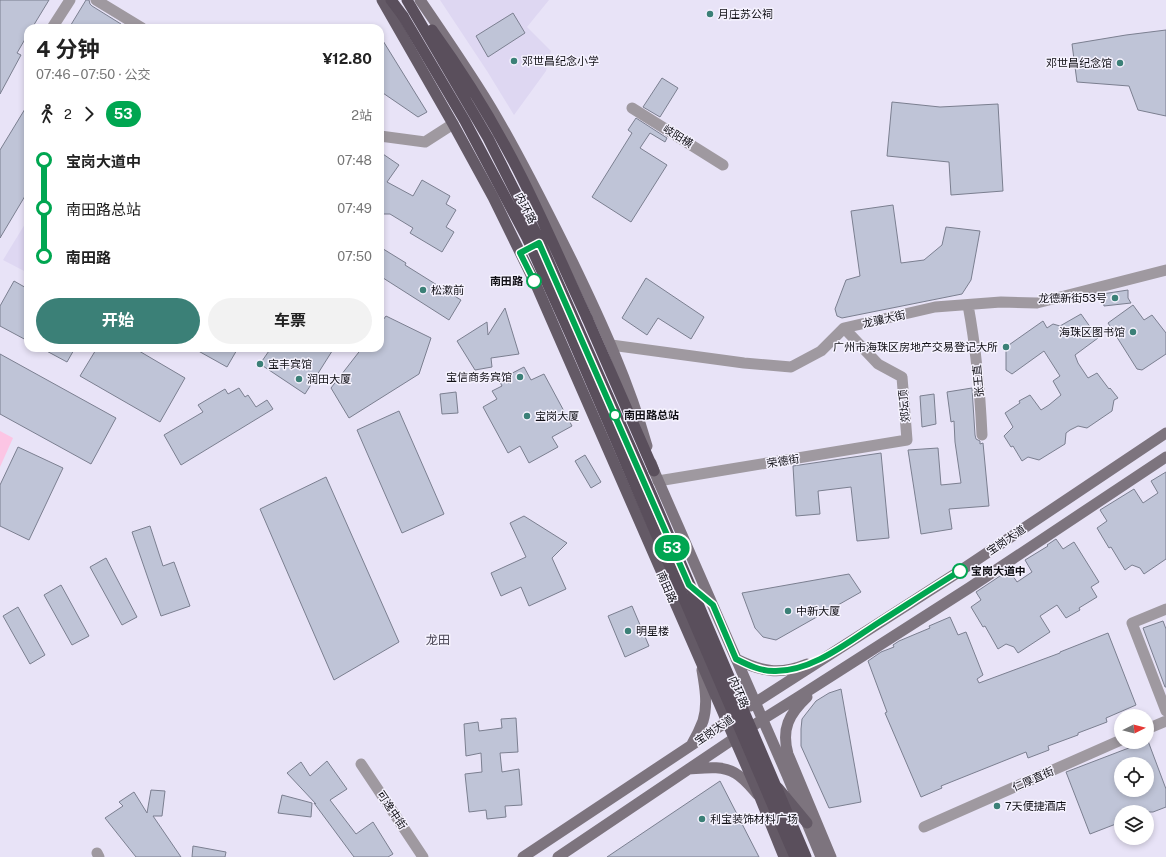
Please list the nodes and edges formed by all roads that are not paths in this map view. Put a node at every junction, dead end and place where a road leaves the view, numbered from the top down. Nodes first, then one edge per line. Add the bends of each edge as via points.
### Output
1 (70, 0) edge
2 (96, 0) edge
3 (382, 0) edge
4 (392, 0) edge
5 (406, 0) edge
6 (411, 0) edge
7 (422, 4) edge
8 (415, 16) junction
9 (55, 24) edge
10 (135, 24) edge
11 (439, 29) junction
12 (632, 108) dead end
13 (453, 124) junction
14 (384, 137) edge
15 (723, 165) dead end
16 (1166, 270) edge
17 (968, 305) junction
18 (844, 328) junction
19 (611, 346) junction
20 (1166, 432) edge
21 (982, 435) dead end
22 (907, 440) joint
23 (1166, 457) edge
24 (656, 476) junction
25 (670, 509) junction
26 (661, 523) junction
27 (677, 558) junction
28 (689, 585) junction
29 (713, 605) junction
30 (1166, 609) edge
31 (700, 612) junction
32 (725, 632) junction
33 (826, 656) junction
34 (736, 659) junction
35 (701, 662) junction
36 (825, 680) junction
37 (755, 702) junction
38 (743, 711) junction
39 (1166, 711) edge
40 (763, 719) junction
41 (1166, 721) edge
42 (727, 722) junction
43 (1154, 726) edge
44 (750, 728) junction
45 (734, 739) junction
46 (1114, 743) edge
47 (691, 746) junction
48 (361, 764) dead end
49 (688, 769) junction
50 (795, 772) junction
51 (773, 782) junction
52 (759, 795) junction
53 (807, 823) junction
54 (924, 827) dead end
55 (423, 857) edge
56 (523, 857) edge
57 (558, 857) edge
58 (784, 857) edge
59 (795, 857) edge
60 (806, 857) edge
61 (821, 857) edge
62 (831, 857) edge

1 - 9 street
2 - 10 street
3 - 13 main road, 南田路
4 - 59 highway, 内环路, bridge via 466,121 527,238
5 - 8 main road, 南田路
5 - 60 highway, 内环路, bridge via 488,138 538,236
6 - 7 main road
6 - 24 highway, bridge via 462,72 505,145 540,214
7 - 11 main road
8 - 11 main road
8 - 26 main road, 南田路 via 504,172 539,243
11 - 19 main road via 483,96 520,161
12 - 15 street, 岐阳横
13 - 14 street via 425,142
13 - 35 main road, 南田路 via 493,197 537,287
16 - 17 street, 龙骧大街 via 1037,302
17 - 18 street, 龙骧大街 via 935,307
17 - 21 street, 张王直 via 974,335
18 - 19 street via 821,351 791,367
18 - 22 street, 郊坛顶 via 878,364 902,377
19 - 24 main road via 635,408
20 - 33 main road, 宝岗大道 via 960,571
22 - 24 street, 荣德街
23 - 36 main road, 宝岗大道
24 - 25 main road
24 - 26 main road
25 - 27 main road
25 - 29 main road
26 - 27 main road, 南田路
27 - 28 main road, 南田路
28 - 29 main road
28 - 31 main road, 南田路
29 - 32 main road
30 - 39 street via 1132,623
31 - 32 main road
31 - 38 main road, 南田路
32 - 34 main road
33 - 34 main road via 800,667 774,671 756,668
33 - 37 main road, 宝岗大道
34 - 37 main road
35 - 42 main road, 南田路
35 - 47 main road via 706,702 703,720
36 - 40 main road, 宝岗大道
36 - 50 main road via 798,706 788,724 785,744
37 - 38 main road, 宝岗大道
37 - 40 main road
38 - 42 main road, 宝岗大道
38 - 44 main road, 南田路
40 - 44 main road, 宝岗大道
40 - 53 main road
41 - 43 street
42 - 45 main road, 南田路
42 - 47 main road, 宝岗大道
44 - 45 main road, 宝岗大道
44 - 51 main road, 南田路
45 - 49 main road, 宝岗大道
45 - 52 main road, 南田路
46 - 54 street, 仁厚直街
47 - 56 main road, 宝岗大道
48 - 55 street, 可逸中街
49 - 52 main road via 714,768 734,772
49 - 57 main road, 宝岗大道
50 - 53 main road
50 - 62 main road
51 - 53 main road
51 - 60 main road, 南田路
52 - 58 main road, 南田路
53 - 61 main road

